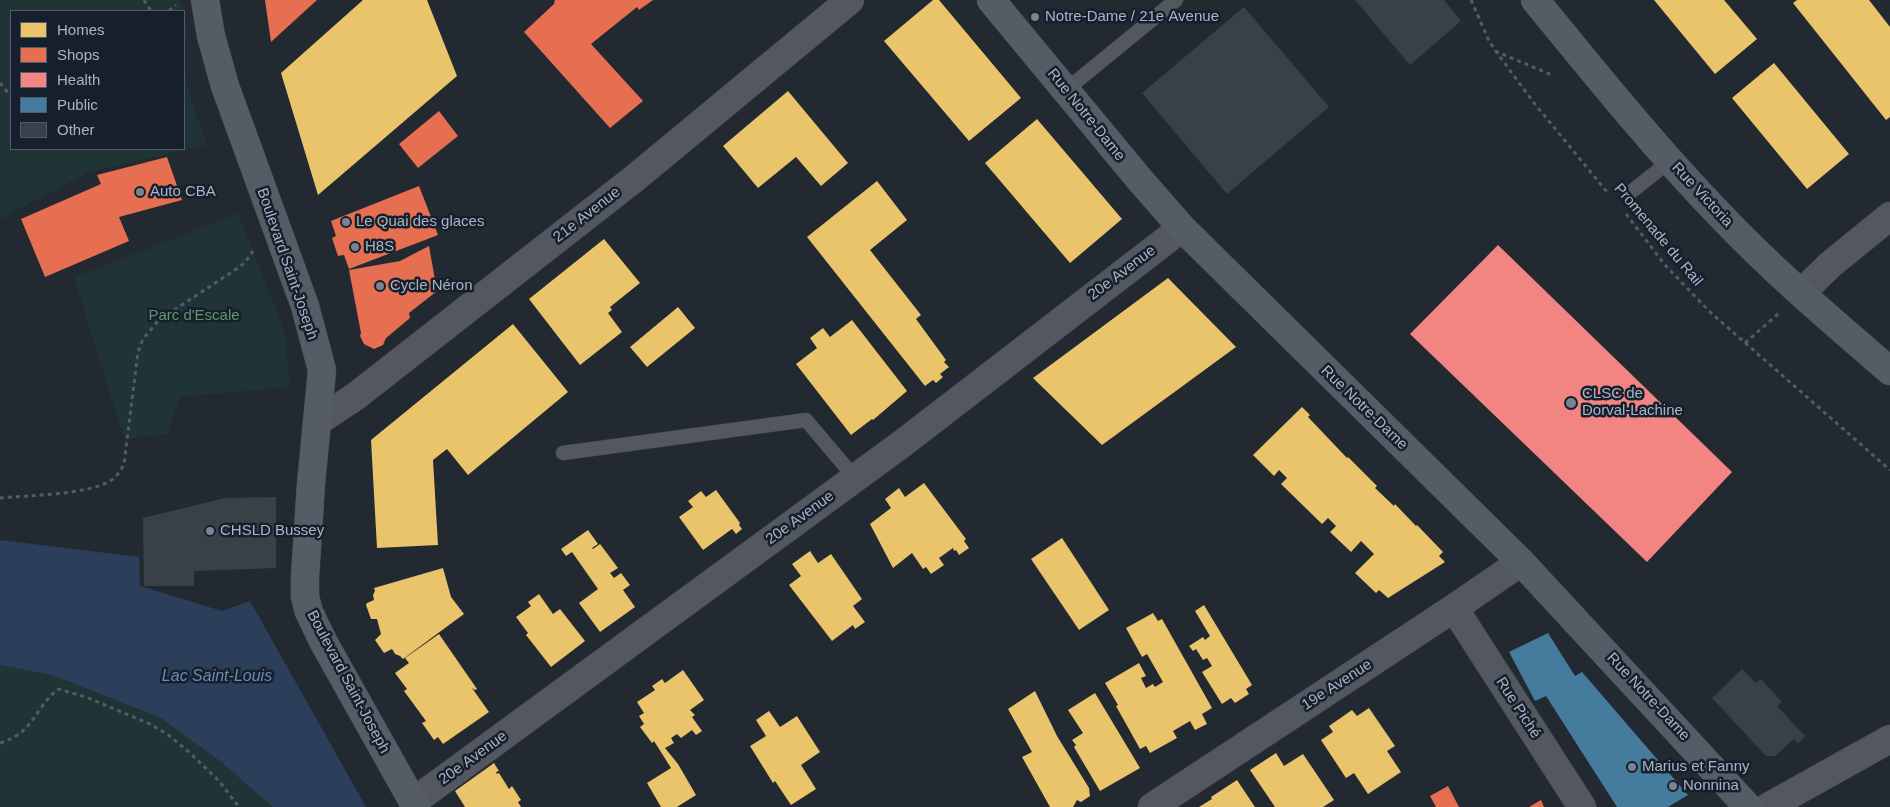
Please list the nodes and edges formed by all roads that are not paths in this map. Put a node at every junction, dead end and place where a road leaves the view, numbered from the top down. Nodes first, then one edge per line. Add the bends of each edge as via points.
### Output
1 (205, 0) edge
2 (850, 0) edge
3 (991, 0) edge
4 (1176, 0) edge
5 (1535, 0) edge
6 (1066, 90) junction
7 (1670, 161) junction
8 (1632, 192) dead end
9 (1890, 216) edge
10 (1182, 228) junction
11 (1801, 293) junction
12 (1890, 372) edge
13 (317, 422) junction
14 (563, 453) dead end
15 (855, 478) junction
16 (1521, 562) junction
17 (1454, 608) junction
18 (1890, 739) edge
19 (414, 804) edge
20 (1152, 807) edge
21 (1582, 807) edge
22 (1748, 807) edge
23 (1768, 807) edge

1 - 13 street, Boulevard Saint-Joseph via 225,86 310,324 322,370
2 - 13 street, 21e Avenue via 635,178 356,396
3 - 6 street, Rue Notre-Dame
4 - 6 lane
5 - 7 street, Rue Victoria
6 - 10 street, Rue Notre-Dame
7 - 8 lane
7 - 11 street, Rue Victoria via 1732,228
9 - 11 street
10 - 15 street, 20e Avenue
10 - 16 street, Rue Notre-Dame
11 - 12 street, Rue Victoria
13 - 19 street, Boulevard Saint-Joseph via 305,597 324,643
14 - 15 lane via 806,420
15 - 19 street, 20e Avenue
16 - 17 street, 19e Avenue
16 - 22 street, Rue Notre-Dame
17 - 20 street, 19e Avenue
17 - 21 street, Rue Piché
18 - 23 street

